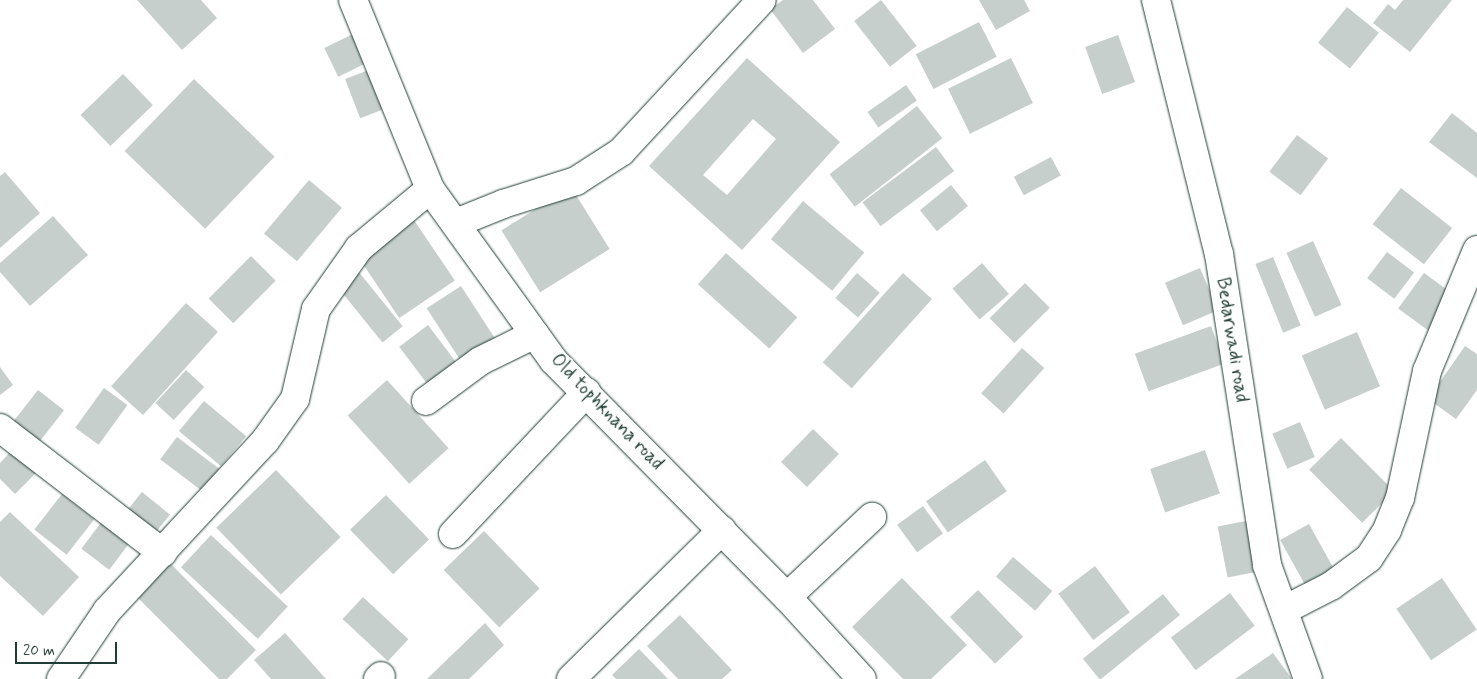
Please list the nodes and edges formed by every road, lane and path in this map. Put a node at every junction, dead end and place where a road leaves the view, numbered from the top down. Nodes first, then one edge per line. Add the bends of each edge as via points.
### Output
1 (353, 0) edge
2 (762, 0) edge
3 (1156, 0) edge
4 (430, 189) junction
5 (456, 223) junction
6 (1477, 250) edge
7 (535, 334) junction
8 (587, 392) junction
9 (426, 401) dead end
10 (0, 428) edge
11 (872, 517) dead end
12 (722, 530) junction
13 (453, 534) dead end
14 (163, 553) junction
15 (788, 597) junction
16 (1284, 610) junction
17 (860, 678) edge
18 (61, 679) edge
19 (571, 679) edge
20 (1308, 679) edge

1 - 4 street, Old tophknana road
2 - 5 street via 621,152 576,181 502,204
3 - 16 street, Bedarwadi road via 1218,254 1267,565
4 - 5 street, Old tophknana road
4 - 14 street via 360,248 316,309 295,399 265,440
5 - 7 street, Old tophknana road
6 - 16 street via 1427,371 1400,498 1387,530 1369,558 1331,586
7 - 8 street, Old tophknana road via 554,361
7 - 9 street via 480,361
8 - 12 street, Old tophknana road
8 - 13 street
10 - 14 street
11 - 15 street
12 - 15 street, Old tophknana road
12 - 19 street
14 - 18 street via 108,611
15 - 17 street, Old tophknana road
16 - 20 street, Bedarwadi road

